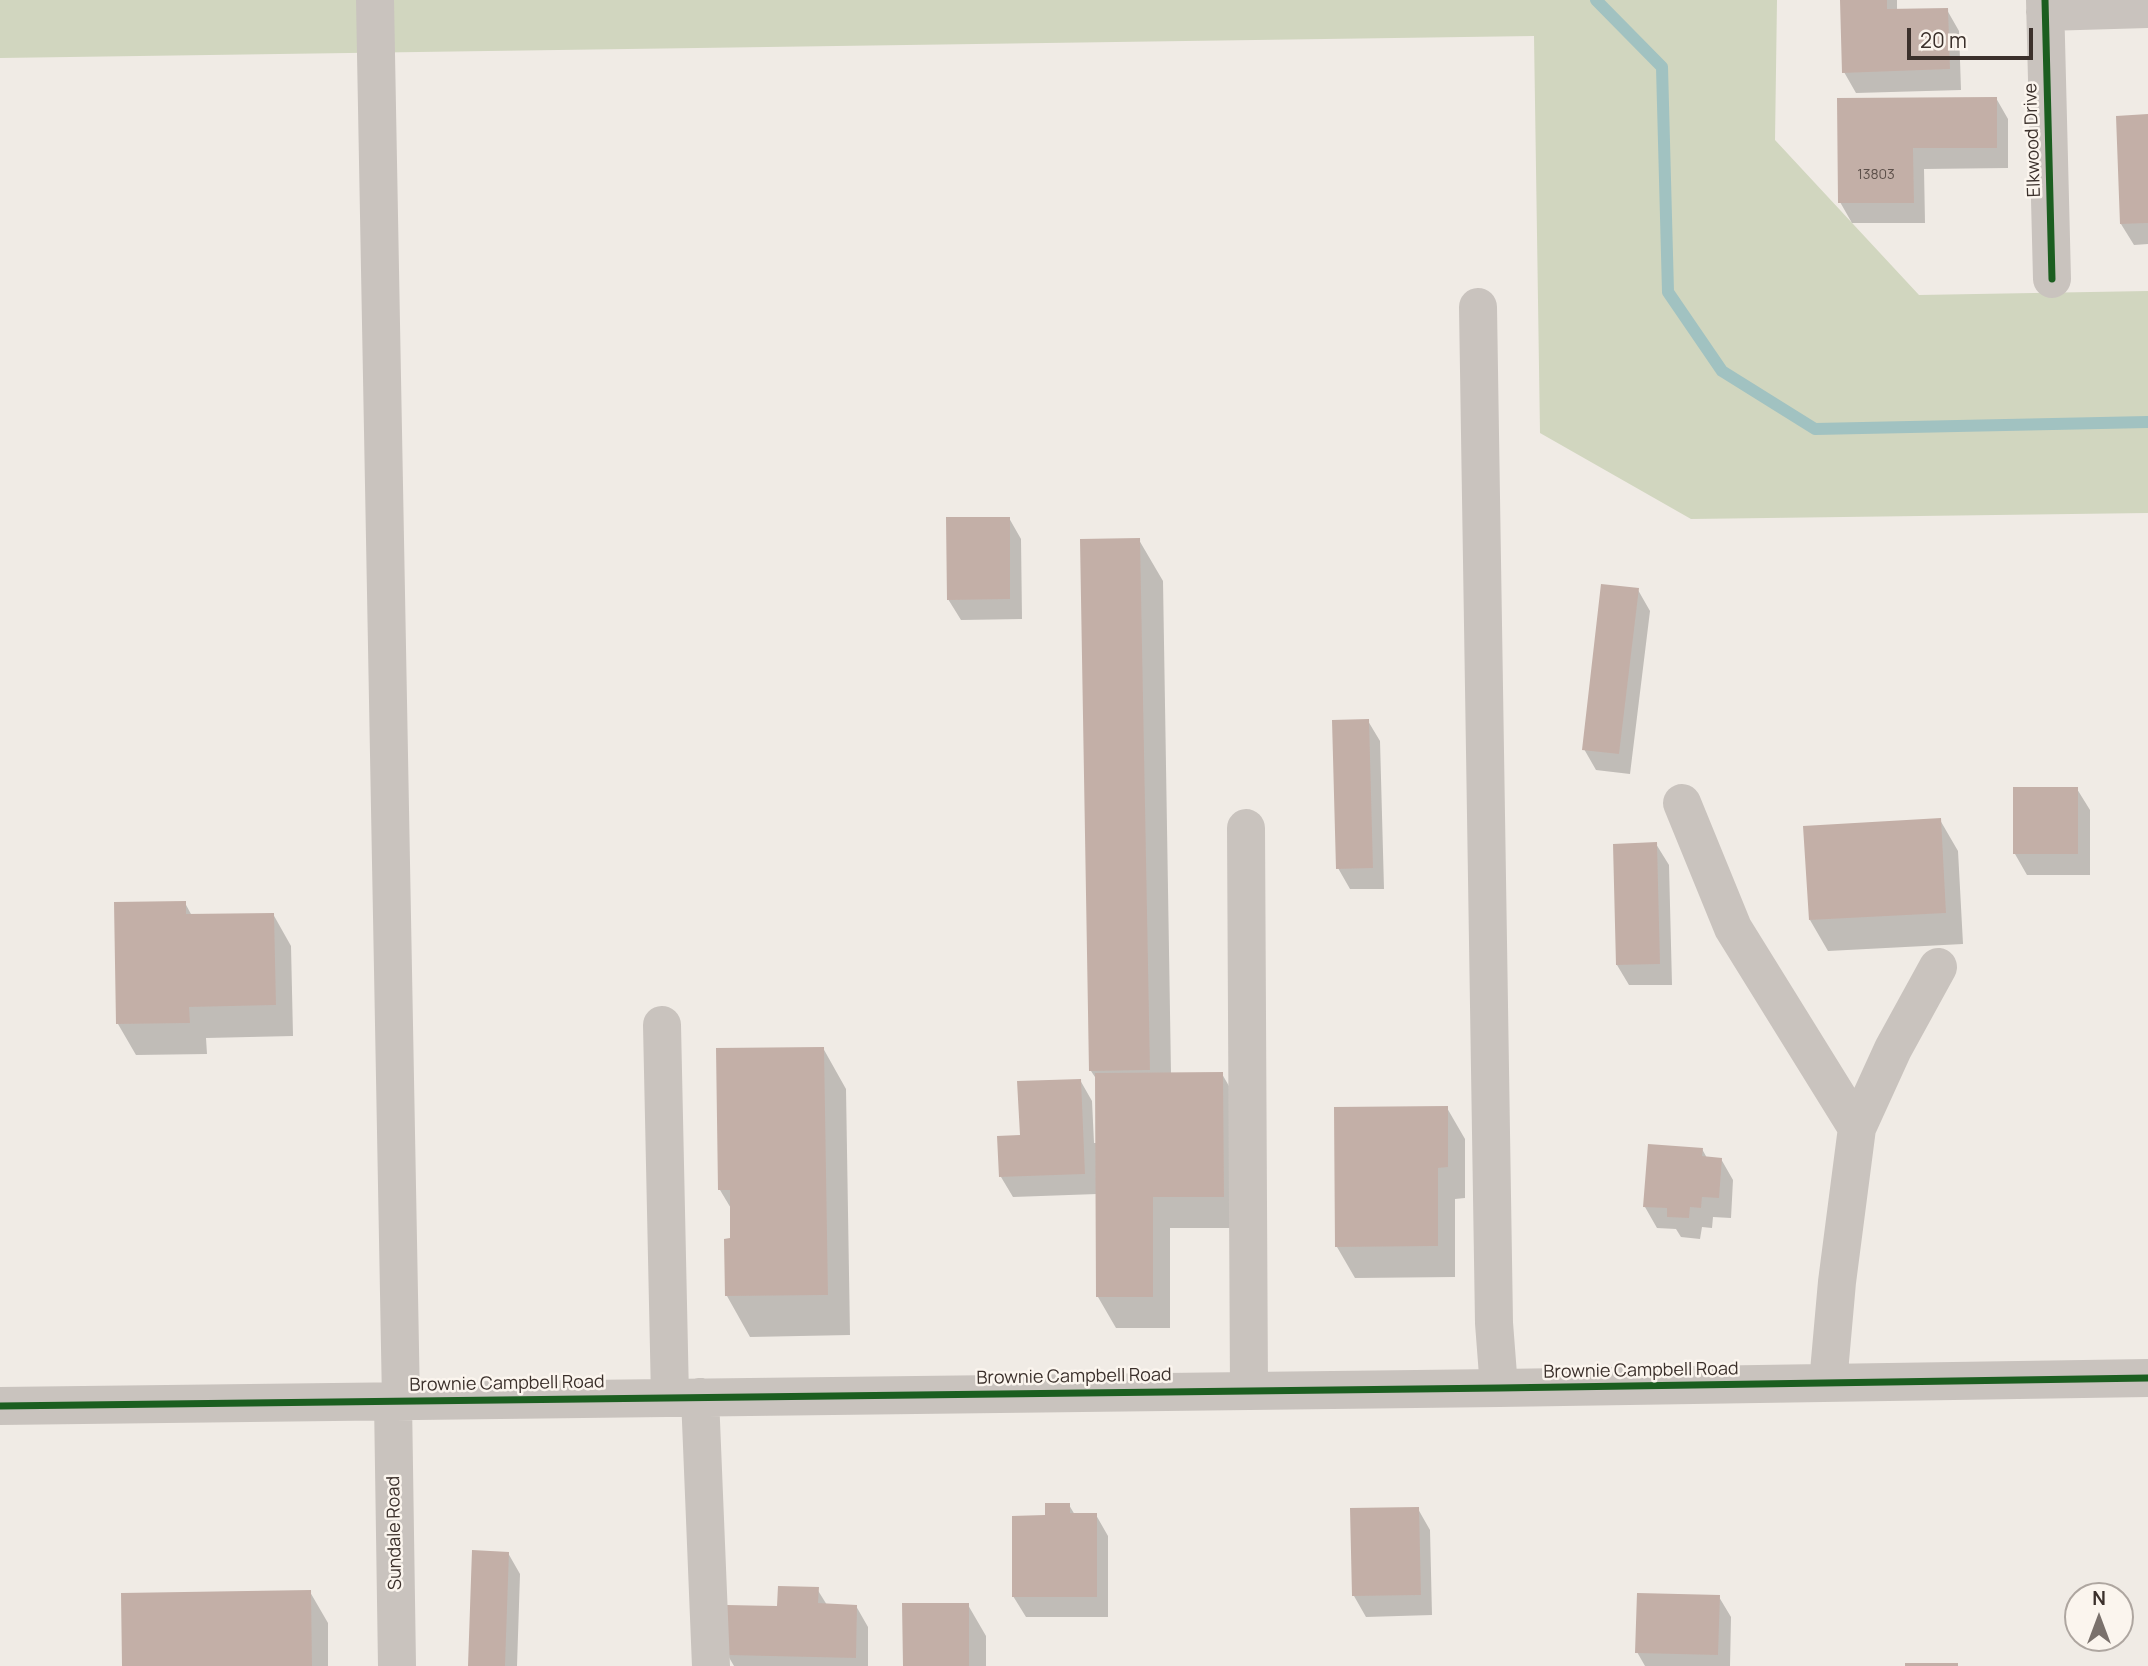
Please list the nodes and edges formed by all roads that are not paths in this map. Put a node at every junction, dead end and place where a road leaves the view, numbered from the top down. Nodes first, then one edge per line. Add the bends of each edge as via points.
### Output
1 (376, 0) edge
2 (2045, 6) edge
3 (2148, 9) edge
4 (2052, 279) dead end
5 (1478, 307) dead end
6 (1682, 803) dead end
7 (1246, 828) dead end
8 (1937, 967) dead end
9 (662, 1025) dead end
10 (1857, 1128) junction
11 (2148, 1378) edge
12 (1828, 1384) junction
13 (1499, 1388) junction
14 (1249, 1391) junction
15 (685, 1397) junction
16 (397, 1401) junction
17 (0, 1406) edge
18 (397, 1666) edge
19 (711, 1666) edge

1 - 16 street, Sundale Road
2 - 3 street
2 - 4 street, Elkwood Drive
5 - 13 street via 1494,1323
6 - 10 street via 1733,928
7 - 14 street
8 - 10 street
9 - 15 street
10 - 12 street
11 - 12 street, Brownie Campbell Road
12 - 13 street, Brownie Campbell Road
13 - 14 street, Brownie Campbell Road
14 - 15 street, Brownie Campbell Road
15 - 16 street, Brownie Campbell Road
15 - 19 street
16 - 17 street, Brownie Campbell Road
16 - 18 street, Sundale Road

